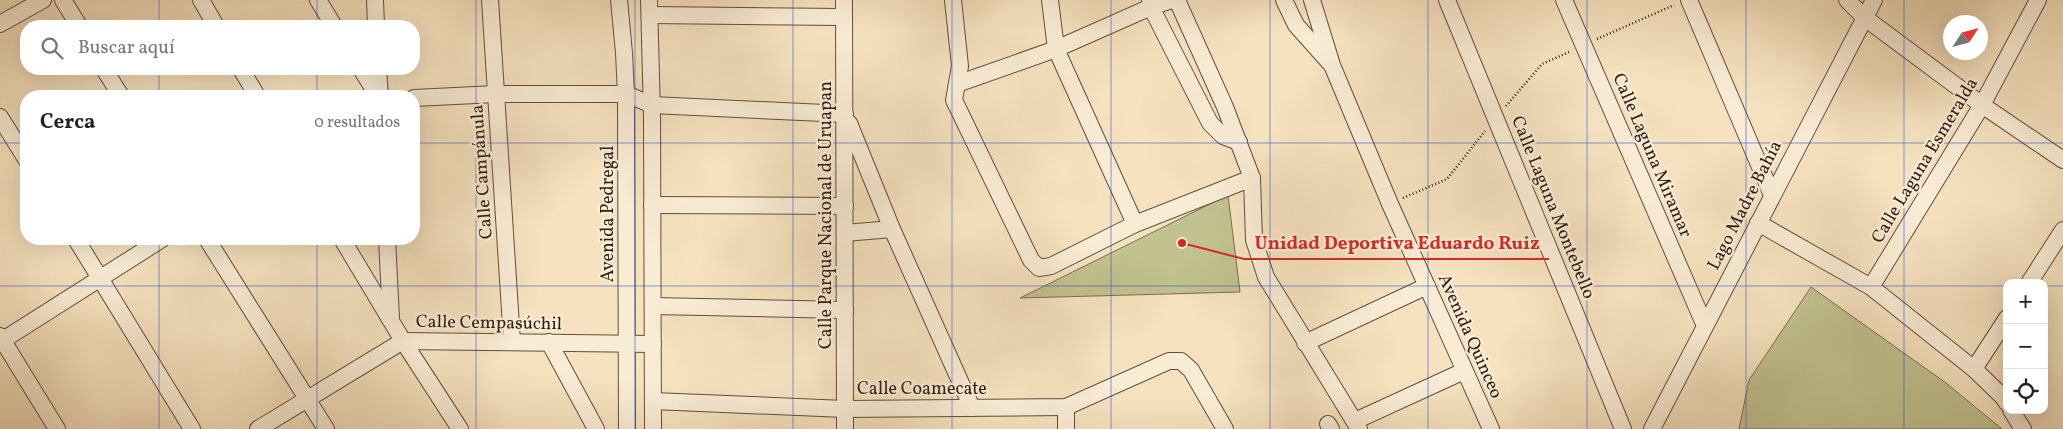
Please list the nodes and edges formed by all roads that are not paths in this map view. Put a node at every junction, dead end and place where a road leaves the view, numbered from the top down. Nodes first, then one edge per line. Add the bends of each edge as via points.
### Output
1 (43, 0) edge
2 (63, 0) edge
3 (201, 0) edge
4 (318, 0) edge
5 (375, 0) edge
6 (490, 0) edge
7 (619, 0) edge
8 (844, 0) edge
9 (953, 0) edge
10 (1050, 0) edge
11 (1172, 0) edge
12 (1177, 0) edge
13 (1284, 0) edge
14 (1447, 0) edge
15 (1564, 0) edge
16 (1847, 0) edge
17 (1874, 0) edge
18 (2038, 0) edge
19 (1315, 2) edge
20 (1682, 2) edge
21 (1150, 4) edge
22 (650, 7) edge
23 (844, 17) junction
24 (1865, 18) junction
25 (75, 20) edge
26 (213, 20) edge
27 (330, 20) edge
28 (376, 20) edge
29 (0, 24) edge
30 (1296, 25) junction
31 (1056, 49) junction
32 (1332, 66) junction
33 (108, 75) edge
34 (245, 75) edge
35 (365, 75) edge
36 (378, 75) edge
37 (957, 84) junction
38 (117, 90) edge
39 (253, 90) edge
40 (375, 90) edge
41 (379, 90) edge
42 (496, 94) junction
43 (626, 94) junction
44 (420, 98) edge
45 (652, 105) junction
46 (1982, 105) junction
47 (845, 114) junction
48 (0, 117) edge
49 (1239, 142) junction
50 (20, 149) edge
51 (2063, 160) edge
52 (1252, 178) junction
53 (1772, 195) junction
54 (652, 205) junction
55 (845, 206) junction
56 (1758, 223) junction
57 (1135, 224) junction
58 (892, 229) junction
59 (2063, 230) edge
60 (845, 233) junction
61 (80, 245) edge
62 (152, 245) edge
63 (211, 245) edge
64 (346, 245) edge
65 (387, 245) edge
66 (100, 278) junction
67 (2032, 279) edge
68 (1427, 286) junction
69 (1871, 288) junction
70 (653, 306) junction
71 (845, 310) junction
72 (391, 320) junction
73 (2003, 324) edge
74 (1705, 326) junction
75 (1, 339) edge
76 (402, 341) junction
77 (512, 342) junction
78 (550, 342) junction
79 (627, 343) junction
80 (1305, 343) junction
81 (653, 344) junction
82 (1974, 369) junction
83 (1464, 371) junction
84 (307, 399) junction
85 (2003, 399) edge
86 (653, 401) junction
87 (1066, 407) junction
88 (972, 408) junction
89 (845, 409) junction
90 (2014, 414) edge
91 (1357, 425) edge
92 (50, 426) edge
93 (192, 429) edge
94 (258, 429) edge
95 (326, 429) edge
96 (460, 429) edge
97 (596, 429) edge
98 (627, 429) edge
99 (653, 429) edge
100 (845, 429) edge
101 (1066, 429) edge
102 (1225, 429) edge
103 (1490, 429) edge
104 (1623, 429) edge
105 (1652, 429) edge
106 (2023, 429) edge

1 - 29 street
2 - 25 street
3 - 26 street
4 - 27 street
5 - 28 street
6 - 42 street, Calle Campánula
7 - 43 street, Avenida Pedregal
8 - 23 street, Calle Parque Nacional de Uruapan
9 - 37 street via 960,66
10 - 31 street
11 - 21 street
12 - 49 street
13 - 30 street, Avenida Quinceo
14 - 104 street, Calle Laguna Montebello
15 - 74 street, Calle Laguna Miramar
16 - 24 street
17 - 24 street, Lago Madre Bahía
18 - 46 street, Calle Laguna Esmeralda
19 - 30 street
19 - 32 street, Avenida Quinceo
20 - 53 street
21 - 31 street
21 - 49 street via 1210,123 1222,136
22 - 23 street
22 - 45 street
23 - 47 street, Calle Parque Nacional de Uruapan
24 - 46 street
24 - 53 street, Lago Madre Bahía
30 - 32 street, Avenida Quinceo
31 - 37 street
31 - 57 street
32 - 68 street, Avenida Quinceo
33 - 38 street
34 - 39 street
35 - 40 street
36 - 41 street
37 - 57 street via 954,100 1031,260 1039,268 1051,266
42 - 43 street
42 - 44 street
42 - 77 street, Calle Campánula
43 - 45 street
43 - 79 street, Avenida Pedregal
45 - 47 street
45 - 54 street
46 - 51 street
46 - 69 street, Calle Laguna Esmeralda
47 - 55 street, Calle Parque Nacional de Uruapan
47 - 58 street
48 - 50 street
49 - 52 street
52 - 57 street
52 - 80 street via 1254,240 1266,277
53 - 56 street, Lago Madre Bahía
54 - 55 street
54 - 70 street
55 - 60 street, Calle Parque Nacional de Uruapan
56 - 69 street
56 - 74 street, Lago Madre Bahía
58 - 60 street
58 - 88 street
59 - 67 street
60 - 71 street, Calle Parque Nacional de Uruapan
61 - 66 street
62 - 66 street
63 - 84 street
64 - 72 street
65 - 72 street
66 - 75 street
66 - 93 street
68 - 80 street
68 - 83 street, Avenida Quinceo
69 - 82 street
70 - 71 street
70 - 81 street
71 - 89 street, Calle Parque Nacional de Uruapan
72 - 76 street
73 - 82 street
74 - 105 street, Lago Madre Bahía
75 - 92 street
76 - 77 street, Calle Cempasúchil
76 - 84 street, Calle Cempasúchil
76 - 96 street
77 - 78 street, Calle Cempasúchil
78 - 79 street, Calle Cempasúchil
78 - 97 street
79 - 81 street, Calle Cempasúchil
79 - 98 street, Avenida Pedregal
80 - 91 street
81 - 86 street
82 - 85 street
83 - 91 street
83 - 103 street, Avenida Quinceo
84 - 94 street, Calle Cempasúchil
84 - 95 street
86 - 89 street, Calle Coamecate
86 - 99 street
87 - 88 street, Calle Coamecate
87 - 101 street
87 - 102 street, Calle Coamecate via 1169,361 1181,361 1191,370
88 - 89 street, Calle Coamecate
89 - 100 street, Calle Parque Nacional de Uruapan
90 - 106 street

